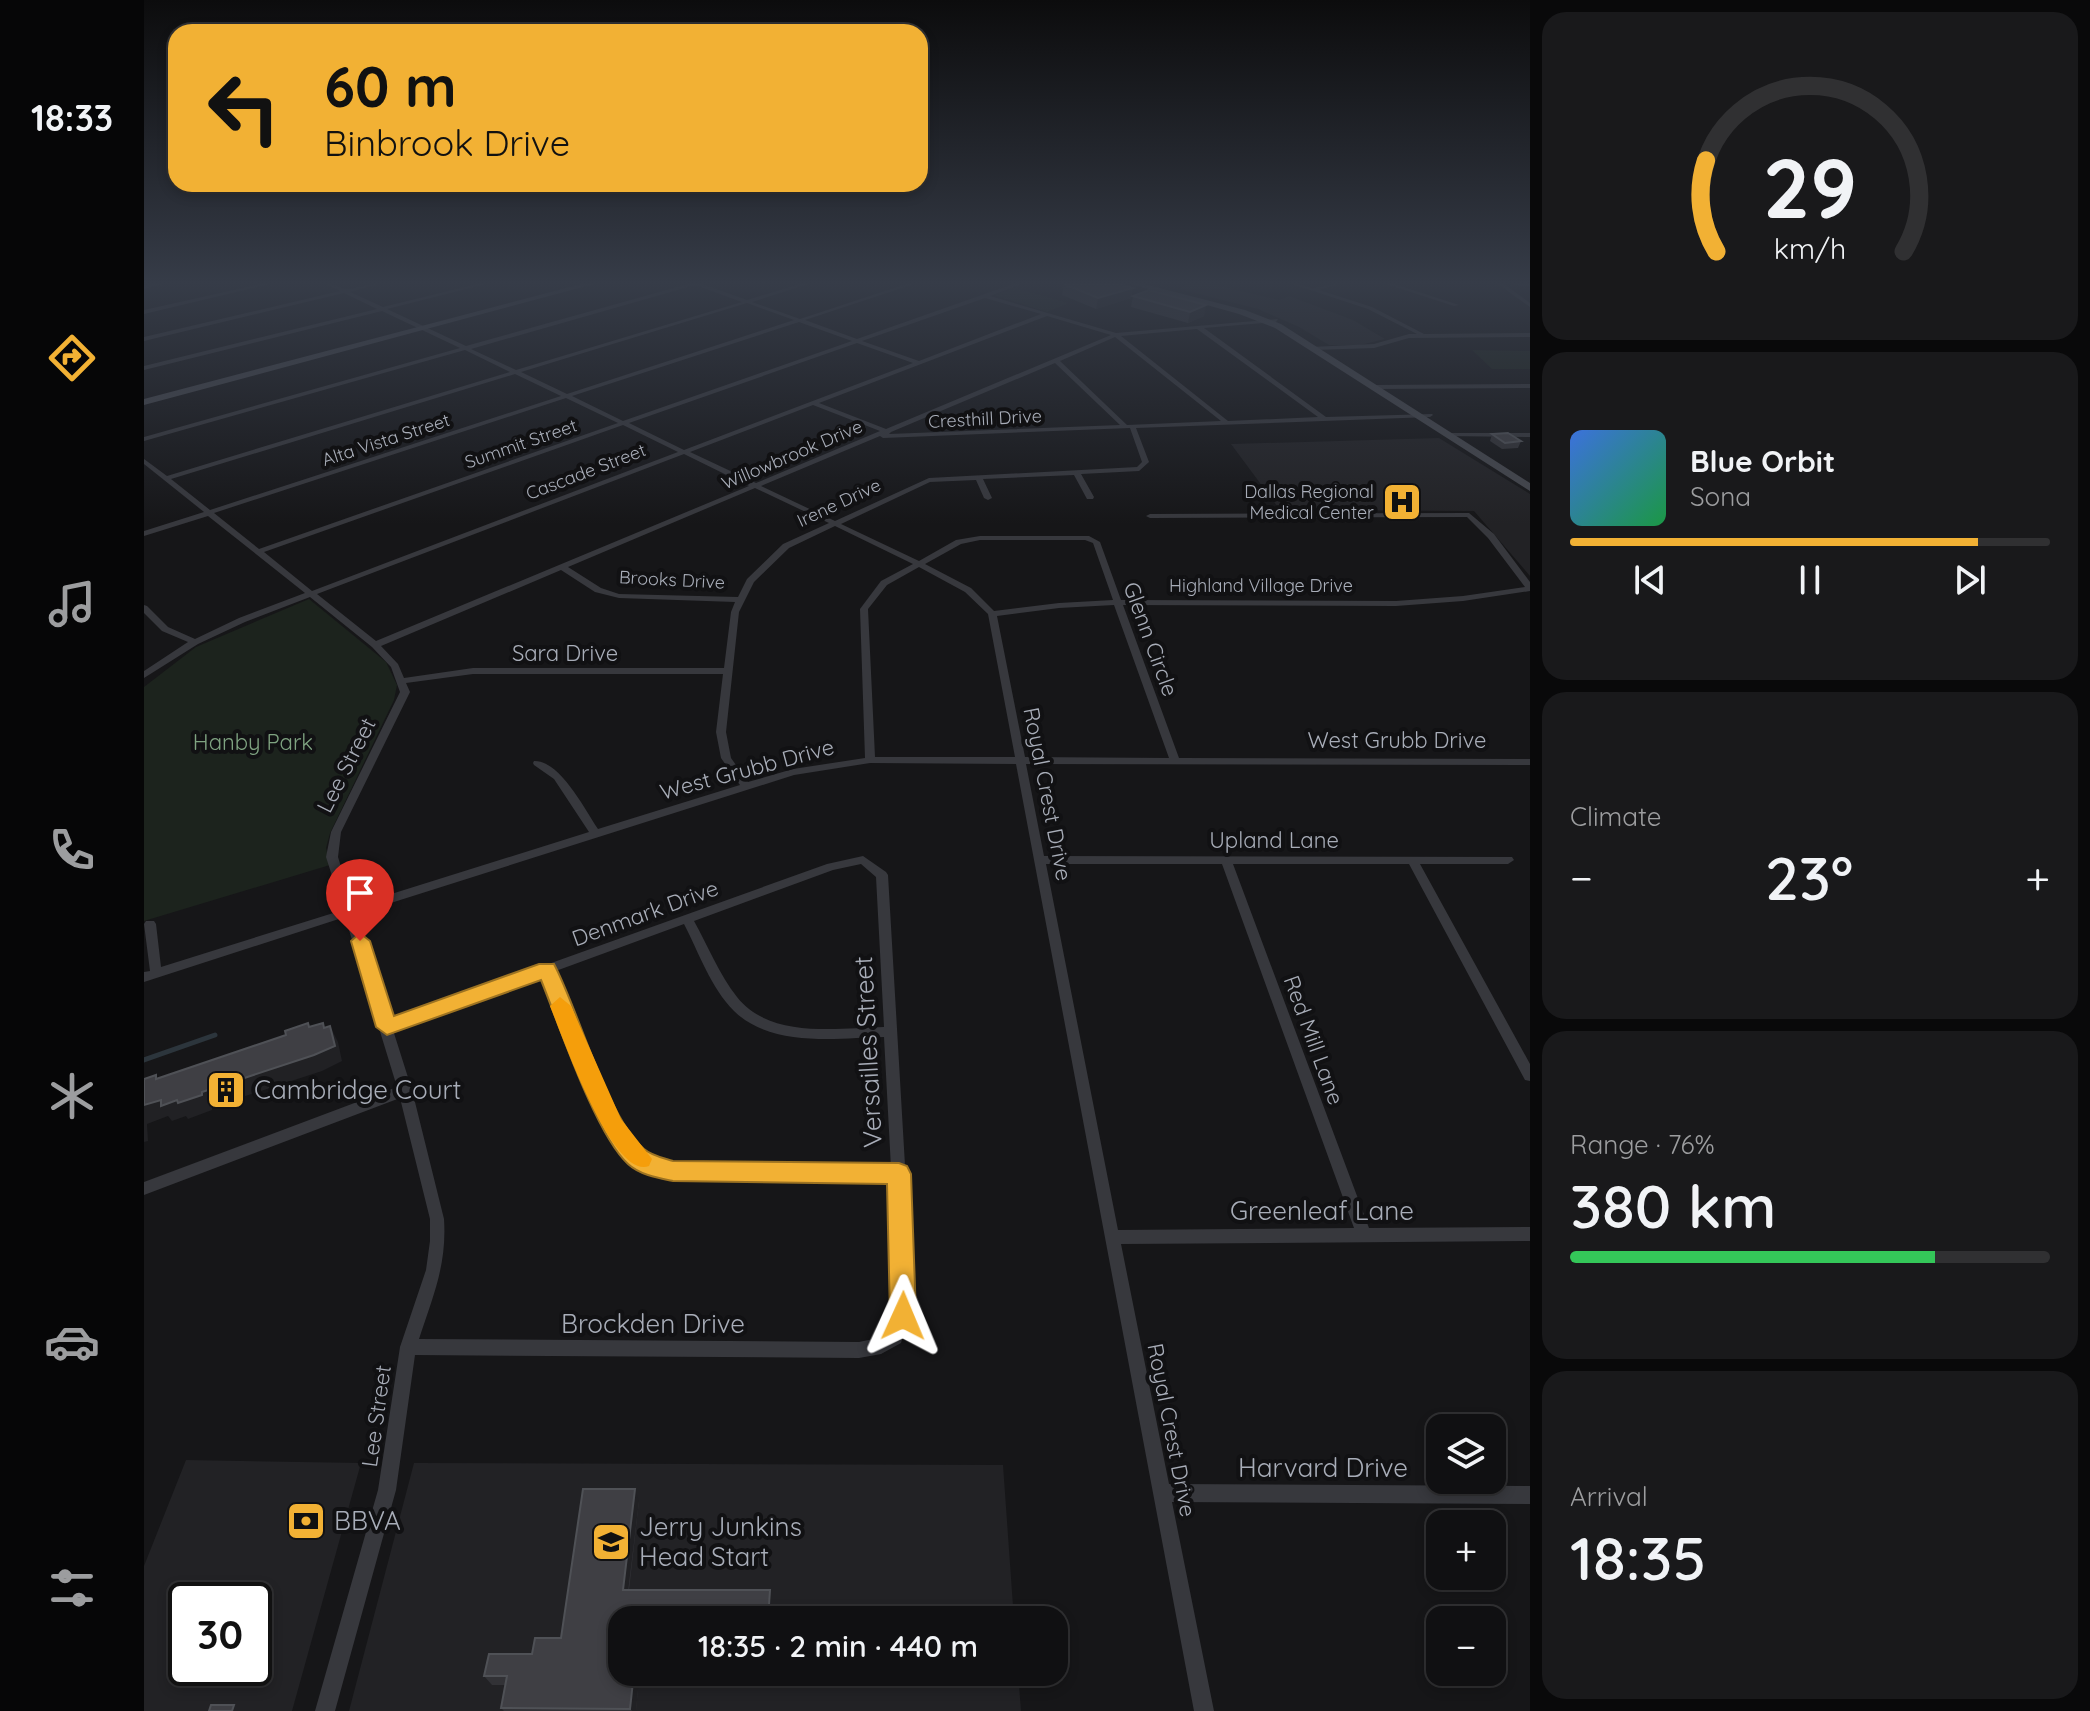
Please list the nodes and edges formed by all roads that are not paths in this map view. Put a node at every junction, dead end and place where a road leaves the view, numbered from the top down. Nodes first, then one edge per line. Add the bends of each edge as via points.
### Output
1 (290, 364) edge
2 (409, 364) edge
3 (498, 364) edge
4 (542, 364) edge
5 (666, 364) edge
6 (793, 364) edge
7 (912, 364) edge
8 (1047, 364) edge
9 (1060, 364) edge
10 (1152, 364) edge
11 (1248, 364) edge
12 (1338, 364) edge
13 (1353, 364) edge
14 (515, 372) junction
15 (1388, 386) junction
16 (1530, 386) edge
17 (1374, 387) junction
18 (567, 396) junction
19 (144, 402) edge
20 (814, 403) junction
21 (1417, 415) junction
22 (1430, 415) junction
23 (1323, 419) junction
24 (623, 423) junction
25 (1227, 423) junction
26 (1129, 426) junction
27 (888, 432) junction
28 (1446, 435) junction
29 (1462, 435) junction
30 (1530, 435) edge
31 (877, 436) junction
32 (144, 439) edge
33 (683, 451) junction
34 (1489, 452) junction
35 (1475, 453) junction
36 (144, 461) edge
37 (1077, 474) junction
38 (166, 478) junction
39 (979, 478) junction
40 (1530, 478) edge
41 (757, 487) junction
42 (1530, 488) edge
43 (1090, 497) dead end
44 (988, 498) dead end
45 (210, 512) junction
46 (1150, 516) dead end
47 (833, 523) junction
48 (144, 534) edge
49 (260, 551) junction
50 (918, 563) junction
51 (562, 567) junction
52 (1530, 588) edge
53 (314, 593) junction
54 (739, 600) junction
55 (1119, 602) junction
56 (144, 608) edge
57 (992, 614) junction
58 (195, 642) junction
59 (375, 645) junction
60 (727, 671) junction
61 (144, 675) edge
62 (403, 681) junction
63 (1174, 759) junction
64 (870, 760) junction
65 (1020, 760) junction
66 (1530, 762) edge
67 (538, 763) dead end
68 (746, 786) junction
69 (596, 834) junction
70 (1040, 860) junction
71 (1226, 860) junction
72 (1412, 860) junction
73 (1508, 860) dead end
74 (872, 864) joint
75 (352, 913) junction
76 (687, 919) junction
77 (150, 924) dead end
78 (546, 970) junction
79 (150, 975) edge
80 (387, 1027) junction
81 (890, 1032) junction
82 (1530, 1076) edge
83 (405, 1090) junction
84 (899, 1174) junction
85 (144, 1189) edge
86 (1530, 1234) edge
87 (1364, 1235) junction
88 (1114, 1237) junction
89 (895, 1337) joint
90 (408, 1347) junction
91 (1164, 1493) junction
92 (1530, 1495) edge
93 (325, 1711) edge
94 (1204, 1711) edge

1 - 19 main road
2 - 32 street
3 - 14 street
4 - 14 street
5 - 18 street, Alta Vista Street
6 - 24 street, Summit Street
7 - 20 street, Cascade Street
8 - 27 street, Willowbrook Drive
9 - 26 street
10 - 25 street
11 - 23 street
12 - 17 main road
13 - 15 main road
14 - 18 street
14 - 38 street
15 - 16 street
15 - 17 street
15 - 22 main road
17 - 21 main road
18 - 24 street
18 - 45 street, Alta Vista Street
20 - 27 street
20 - 33 street, Cascade Street
21 - 22 street, Cresthill Drive
21 - 23 street, Cresthill Drive
21 - 28 main road
22 - 29 main road
23 - 25 street, Cresthill Drive
24 - 33 street
24 - 49 street, Summit Street
25 - 26 street, Cresthill Drive
26 - 31 street, Cresthill Drive
26 - 37 street, Irene Drive via 1141,442 1145,466
27 - 31 street, Willowbrook Drive
28 - 29 street
28 - 35 main road
29 - 30 street
29 - 34 main road
31 - 41 street, Willowbrook Drive
33 - 41 street
33 - 53 street, Cascade Street
34 - 35 main road
34 - 40 main road
35 - 42 main road
36 - 38 street
37 - 39 street, Irene Drive
37 - 43 street
38 - 45 street
39 - 44 street
39 - 47 street, Irene Drive via 923,482
41 - 47 street
41 - 51 street, Willowbrook Drive
45 - 48 street, Alta Vista Street
45 - 49 street
46 - 52 street via 1460,514 1483,526
47 - 50 street
47 - 54 street, Irene Drive via 786,546 762,567
49 - 53 street
50 - 55 street, Glenn Circle via 973,539 1086,538 1096,542
50 - 57 street via 960,584
50 - 64 street via 884,583 864,609
51 - 54 street, Brooks Drive via 598,590 619,596
51 - 59 street, Willowbrook Drive
52 - 55 street, Highland Village Drive via 1398,602
53 - 58 street, Cascade Street
53 - 59 street
54 - 60 street, Irene Drive
55 - 57 street, Highland Village Drive
55 - 63 street, Glenn Circle
56 - 58 street via 165,629
57 - 65 street, Royal Crest Drive
58 - 61 street, Cascade Street
59 - 62 street
60 - 62 street, Sara Drive via 473,671
60 - 68 street, Irene Drive via 721,732 726,758
62 - 75 street, Lee Street via 403,700 336,832 334,868
63 - 65 street, West Grubb Drive
63 - 66 street, West Grubb Drive
64 - 65 street, West Grubb Drive
64 - 68 street, West Grubb Drive via 793,772
65 - 70 street, Royal Crest Drive
67 - 69 street via 558,777
68 - 69 street, West Grubb Drive
69 - 75 street, West Grubb Drive
70 - 71 street, Upland Lane
70 - 88 street, Royal Crest Drive
71 - 72 street, Upland Lane
71 - 87 street, Red Mill Lane
72 - 73 street, Upland Lane
72 - 82 street
74 - 76 street, Denmark Drive via 863,860 831,867
74 - 81 street, Versailles Street via 883,884
75 - 79 street, West Grubb Drive
75 - 80 street, Lee Street
76 - 78 street, Denmark Drive
76 - 81 street via 733,999 749,1015 786,1029
77 - 79 street
78 - 80 street, Denmark Drive
78 - 84 street via 612,1125 636,1157 673,1171
80 - 83 street, Lee Street
81 - 84 street, Versailles Street
83 - 85 street
83 - 90 street, Lee Street via 438,1241 434,1270
84 - 89 street, Versailles Street via 905,1302
86 - 87 street, Greenleaf Lane
87 - 88 street, Greenleaf Lane
88 - 91 street, Royal Crest Drive
89 - 90 street, Brockden Drive via 859,1350
90 - 93 street, Lee Street via 387,1490
91 - 92 street, Harvard Drive
91 - 94 street, Royal Crest Drive

